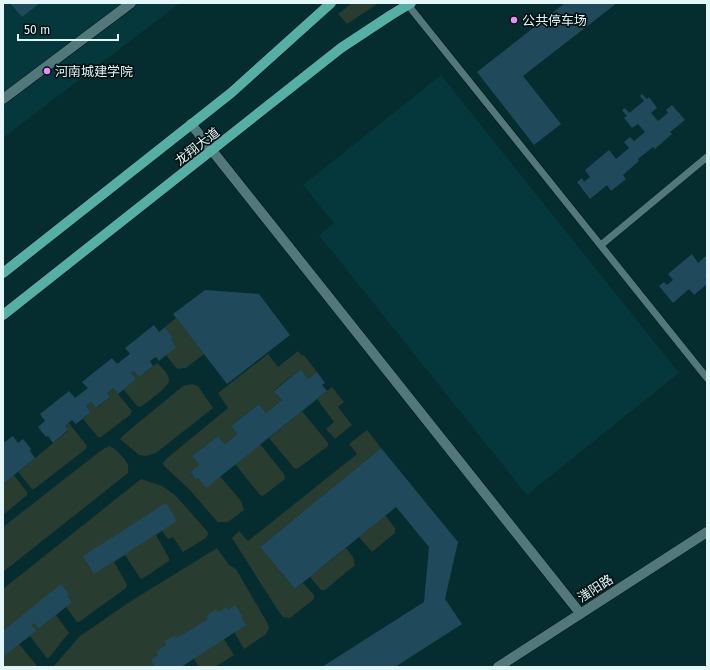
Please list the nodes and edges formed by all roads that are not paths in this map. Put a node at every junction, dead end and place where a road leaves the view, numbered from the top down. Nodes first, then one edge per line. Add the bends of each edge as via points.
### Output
1 (131, 3) edge
2 (332, 3) edge
3 (410, 4) edge
4 (3, 99) edge
5 (191, 124) junction
6 (212, 150) junction
7 (707, 157) edge
8 (601, 245) junction
9 (3, 274) edge
10 (3, 315) edge
11 (707, 378) edge
12 (707, 532) edge
13 (580, 613) junction
14 (498, 667) edge

1 - 4 street
2 - 5 main road, 龙翔大道
3 - 6 main road, 龙翔大道 via 341,48
3 - 8 lane
5 - 6 street
5 - 9 main road, 龙翔大道
6 - 10 main road, 龙翔大道
6 - 13 street
7 - 8 lane
8 - 11 lane
12 - 13 street, 滍阳路
13 - 14 street, 滍阳路

